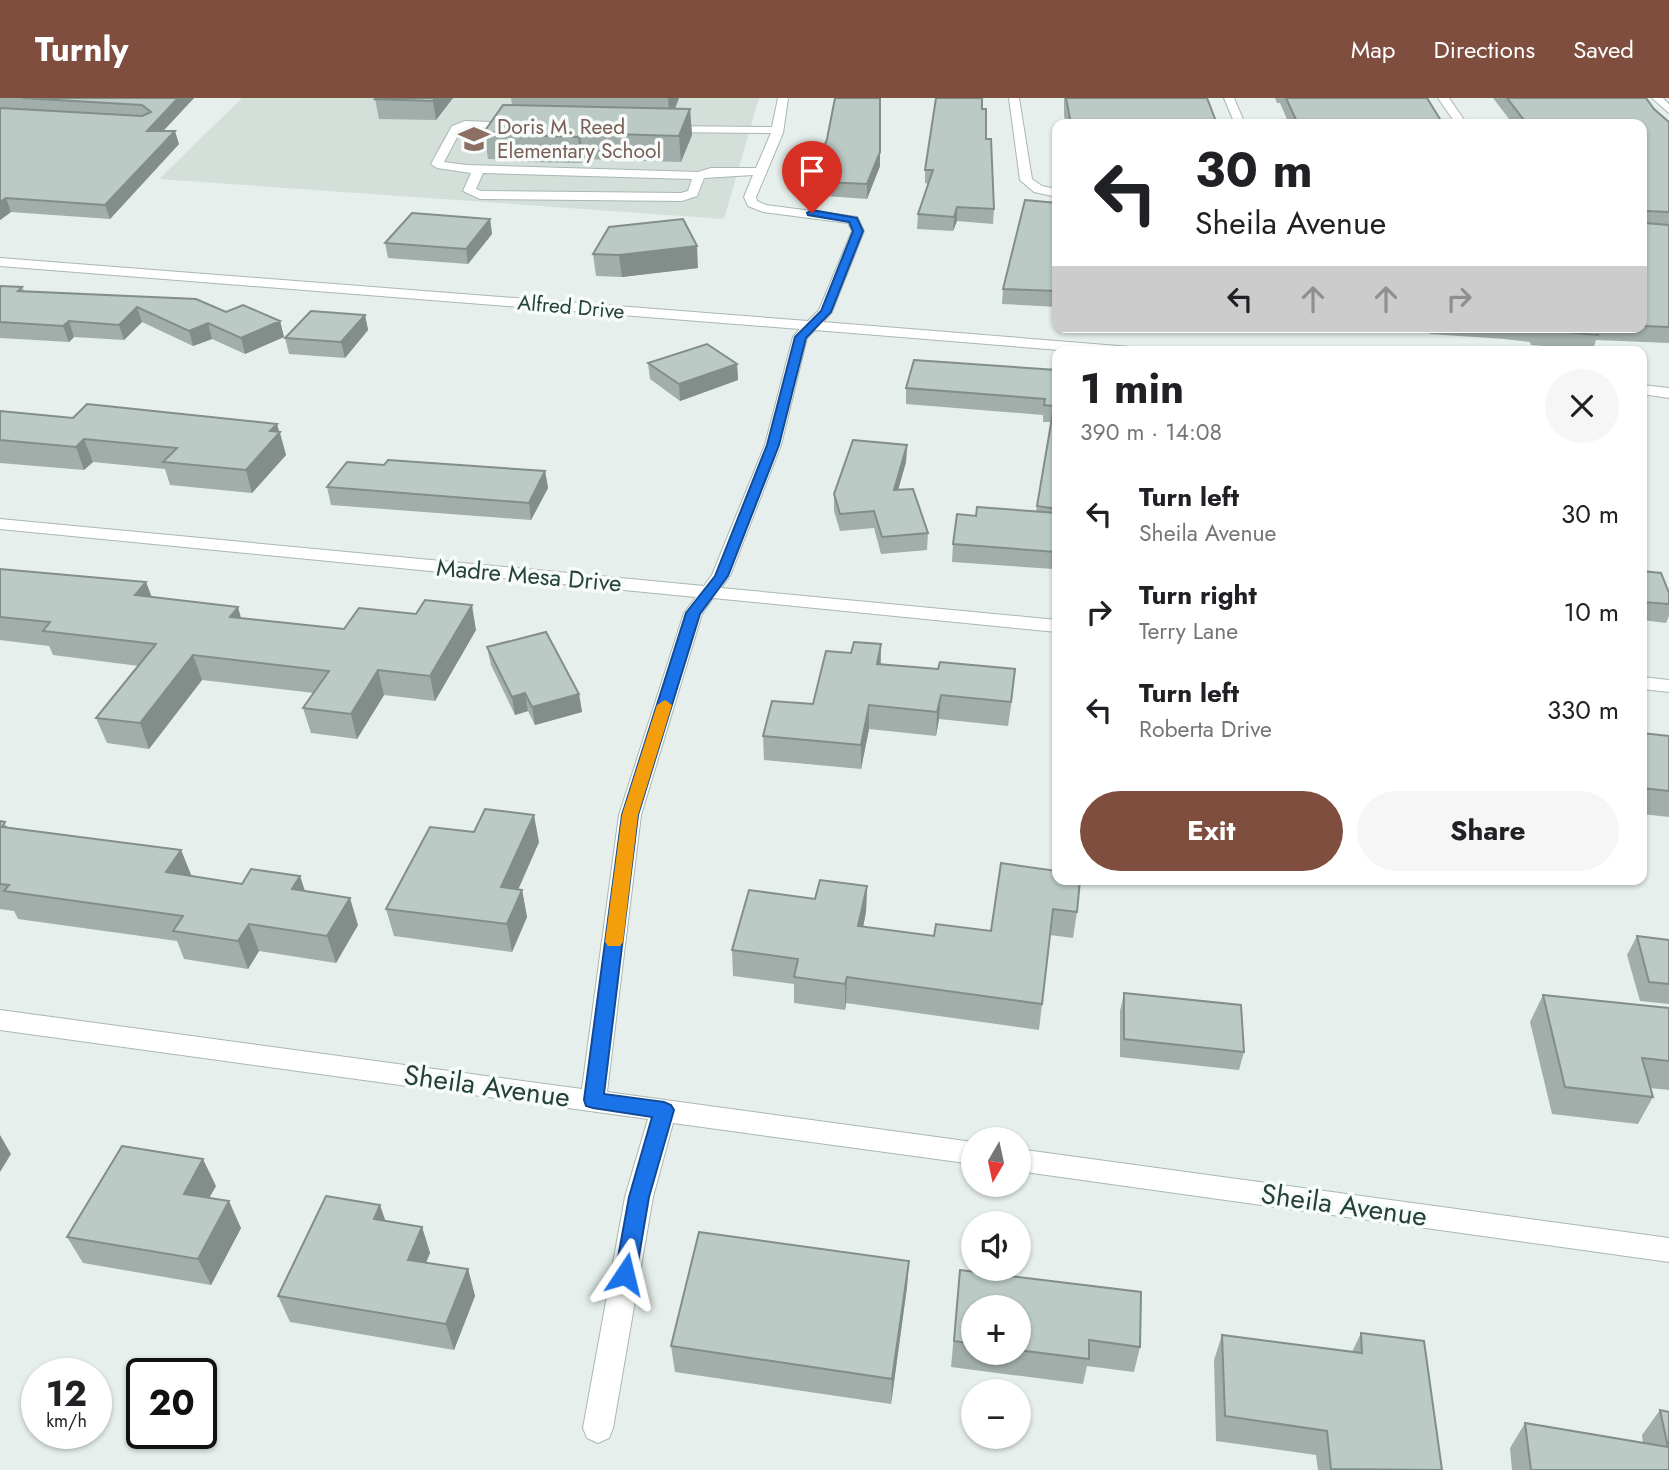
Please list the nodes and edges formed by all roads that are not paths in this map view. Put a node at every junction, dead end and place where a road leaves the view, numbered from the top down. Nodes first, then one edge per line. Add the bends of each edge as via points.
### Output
1 (783, 98) edge
2 (1014, 98) edge
3 (1228, 98) edge
4 (1443, 98) edge
5 (1657, 98) edge
6 (1669, 110) edge
7 (1238, 119) edge
8 (1458, 119) edge
9 (524, 126) edge
10 (650, 128) edge
11 (777, 130) junction
12 (479, 169) junction
13 (761, 171) junction
14 (699, 176) junction
15 (1052, 192) edge
16 (0, 262) edge
17 (812, 326) junction
18 (1067, 346) edge
19 (1647, 391) edge
20 (1669, 393) edge
21 (0, 524) edge
22 (709, 592) junction
23 (1052, 626) edge
24 (1647, 684) edge
25 (1669, 686) edge
26 (0, 1020) edge
27 (593, 1100) junction
28 (664, 1110) junction
29 (961, 1151) edge
30 (1031, 1162) edge
31 (1669, 1250) edge
32 (598, 1428) dead end

1 - 11 street
2 - 15 street via 1026,180
3 - 7 street
4 - 8 street
5 - 6 street
9 - 12 street via 465,124 456,128 436,164
10 - 11 street
11 - 13 street
12 - 14 street
12 - 14 street via 469,191 480,195 682,197 693,193
13 - 14 street
13 - 17 street via 750,197 752,203 853,220 858,231 825,312
16 - 17 street, Alfred Drive
17 - 18 street, Alfred Drive
17 - 22 street via 800,337 773,445 721,576
19 - 20 street
21 - 22 street, Madre Mesa Drive
22 - 23 street, Madre Mesa Drive
22 - 27 street via 693,613 630,815
24 - 25 street
26 - 27 street, Sheila Avenue
27 - 28 street, Sheila Avenue
28 - 29 street, Sheila Avenue
28 - 32 street via 639,1197
30 - 31 street, Sheila Avenue

